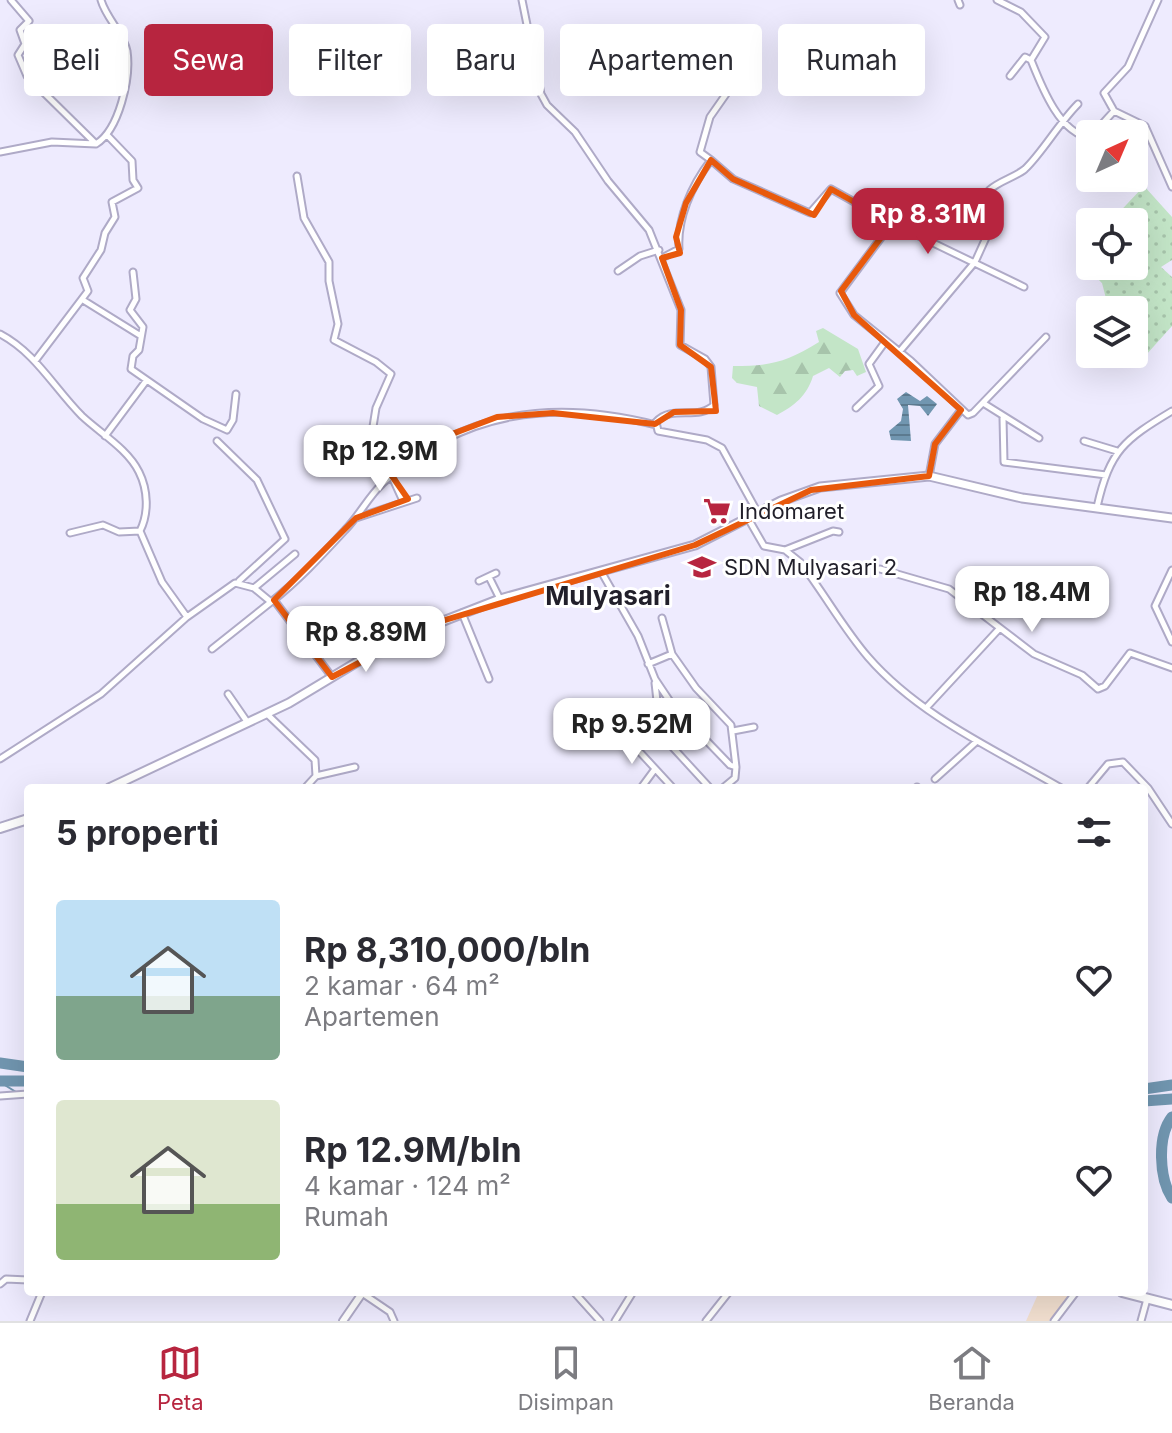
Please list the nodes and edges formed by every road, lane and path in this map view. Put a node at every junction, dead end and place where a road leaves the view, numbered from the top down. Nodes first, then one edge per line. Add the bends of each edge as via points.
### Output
1 (11, 0) edge
2 (101, 0) edge
3 (522, 0) edge
4 (997, 0) edge
5 (1023, 0) edge
6 (1158, 0) edge
7 (1016, 9) junction
8 (1031, 60) junction
9 (1010, 76) dead end
10 (725, 96) edge
11 (1078, 104) dead end
12 (1114, 111) junction
13 (1062, 120) junction
14 (1105, 120) edge
15 (1076, 127) edge
16 (108, 136) junction
17 (96, 144) junction
18 (0, 152) edge
19 (711, 160) junction
20 (297, 176) dead end
21 (1172, 187) edge
22 (892, 223) junction
23 (659, 250) junction
24 (662, 258) junction
25 (975, 262) junction
26 (618, 271) dead end
27 (133, 272) dead end
28 (1024, 287) dead end
29 (83, 300) junction
30 (0, 334) edge
31 (141, 336) junction
32 (1046, 337) dead end
33 (885, 342) junction
34 (900, 351) junction
35 (35, 361) junction
36 (146, 381) junction
37 (236, 394) dead end
38 (983, 403) junction
39 (856, 408) dead end
40 (961, 410) junction
41 (1172, 411) edge
42 (1003, 418) junction
43 (656, 425) junction
44 (105, 436) junction
45 (1039, 438) dead end
46 (217, 441) dead end
47 (1084, 441) dead end
48 (1118, 451) junction
49 (402, 468) junction
50 (1106, 475) junction
51 (392, 476) junction
52 (929, 476) junction
53 (417, 498) dead end
54 (403, 501) junction
55 (1097, 507) junction
56 (759, 515) junction
57 (356, 518) junction
58 (1172, 518) edge
59 (749, 520) junction
60 (140, 531) junction
61 (839, 532) dead end
62 (70, 533) dead end
63 (785, 550) junction
64 (295, 554) dead end
65 (880, 569) dead end
66 (1172, 570) edge
67 (496, 573) dead end
68 (602, 573) junction
69 (489, 577) junction
70 (239, 581) junction
71 (479, 581) dead end
72 (254, 588) junction
73 (500, 599) junction
74 (273, 601) junction
75 (462, 613) junction
76 (187, 617) junction
77 (662, 618) dead end
78 (999, 629) junction
79 (1172, 642) edge
80 (212, 649) dead end
81 (672, 654) junction
82 (648, 664) junction
83 (1172, 668) edge
84 (332, 677) junction
85 (489, 679) dead end
86 (655, 679) junction
87 (228, 694) dead end
88 (673, 706) junction
89 (926, 708) junction
90 (658, 710) junction
91 (267, 714) junction
92 (643, 715) junction
93 (683, 717) junction
94 (248, 723) junction
95 (593, 723) dead end
96 (614, 724) junction
97 (754, 727) dead end
98 (733, 731) junction
99 (662, 735) junction
100 (976, 742) junction
101 (0, 759) edge
102 (355, 767) dead end
103 (736, 767) junction
104 (655, 769) junction
105 (316, 776) junction
106 (935, 779) dead end
107 (119, 784) edge
108 (309, 784) edge
109 (644, 784) edge
110 (669, 784) edge
111 (706, 784) edge
112 (728, 784) edge
113 (1055, 784) edge
114 (1091, 784) edge
115 (1144, 784) edge
116 (1148, 788) edge
117 (24, 820) edge
118 (1172, 824) edge
119 (0, 828) edge
120 (24, 1094) edge
121 (0, 1096) edge
122 (24, 1280) edge
123 (0, 1284) edge
124 (40, 1296) edge
125 (360, 1296) edge
126 (366, 1296) edge
127 (578, 1296) edge
128 (631, 1296) edge
129 (725, 1296) edge
130 (1073, 1296) edge
131 (1136, 1296) edge
132 (1147, 1299) junction
133 (1172, 1305) edge
134 (30, 1321) edge
135 (343, 1321) edge
136 (394, 1321) edge
137 (600, 1321) edge
138 (615, 1321) edge
139 (706, 1321) edge
140 (1054, 1321) edge
141 (1141, 1321) edge

1 - 17 street via 29,21 20,30 25,44 18,55 27,76
2 - 16 street via 127,54 119,110
3 - 23 street via 538,85 547,105 575,132
4 - 7 street
5 - 7 street
6 - 12 street via 1128,67 1105,90
7 - 8 street via 1045,37
8 - 9 street via 1025,57
8 - 13 street
10 - 19 street via 709,118 700,152
11 - 13 street
12 - 14 street
12 - 21 street via 1150,131
13 - 15 street
13 - 25 street via 1024,169 1000,179 981,204 994,220
16 - 17 street
16 - 29 street via 132,161 138,188 111,203 115,217 84,273 88,291
17 - 18 street via 52,142
19 - 22 street via 733,179 810,213 831,189
19 - 24 street via 686,203 676,237 679,249
20 - 49 street via 303,216 329,262 338,324 334,340 391,374 376,408 371,439
22 - 25 street
22 - 33 street via 840,292 851,312
23 - 24 street
23 - 26 street
24 - 43 street via 681,310 680,345 711,367 715,398 707,411 665,414
25 - 28 street
25 - 34 street
27 - 31 street via 136,299 130,310 143,322
29 - 31 street
29 - 35 street
30 - 35 street
31 - 36 street via 131,369
32 - 38 street
33 - 34 street
33 - 39 street via 869,364 879,386
34 - 40 street
35 - 44 street
36 - 37 street via 227,430
36 - 44 street
38 - 40 street via 971,415
38 - 42 street
40 - 52 street via 938,437
41 - 48 street via 1127,438
42 - 45 street
42 - 50 street via 1004,462
43 - 49 street via 606,416 520,412 452,434
43 - 56 street via 661,434 707,440 722,448
44 - 60 street via 141,475 147,511
46 - 70 street via 257,480 285,539
47 - 48 street
48 - 50 street
49 - 51 street
50 - 55 street
51 - 54 street
51 - 57 street
52 - 55 main road via 1022,498
52 - 56 main road via 820,487
53 - 54 street
54 - 57 street
55 - 58 main road
56 - 59 main road
57 - 74 street via 307,573
59 - 63 street via 764,546
59 - 68 main road via 695,545
60 - 62 street via 119,532 103,525
60 - 76 street via 162,582
61 - 63 street
63 - 89 street via 800,562 870,660
64 - 72 street
65 - 78 street via 949,589
66 - 79 street via 1155,606
67 - 69 street
68 - 73 main road
68 - 82 street
69 - 71 street
69 - 73 street
70 - 72 street
70 - 76 street
72 - 74 street
73 - 75 main road
74 - 80 street
74 - 84 street
75 - 84 main road via 392,641
75 - 85 street
76 - 101 street via 101,694
77 - 81 street
78 - 83 street via 1098,689 1130,653
78 - 89 street
81 - 82 street
81 - 98 street
82 - 86 street
84 - 91 main road
86 - 88 street
86 - 90 street
87 - 94 street
88 - 90 street
88 - 93 street
89 - 100 street
90 - 92 street
91 - 94 main road
91 - 105 street via 315,760
92 - 96 street
92 - 99 street
93 - 99 street
93 - 103 street
94 - 107 main road
95 - 96 street
96 - 104 street
97 - 98 street
98 - 103 street
99 - 111 street
100 - 106 street
100 - 113 street
102 - 105 street
103 - 112 street
104 - 109 street
104 - 110 street
105 - 108 street
114 - 115 street via 1108,764 1123,762
116 - 118 street
117 - 119 main road
120 - 121 street
122 - 123 street
124 - 134 street
125 - 135 street
126 - 136 street
127 - 137 street
128 - 138 street
129 - 139 street
130 - 140 street
131 - 132 main road
132 - 133 main road
132 - 141 street

